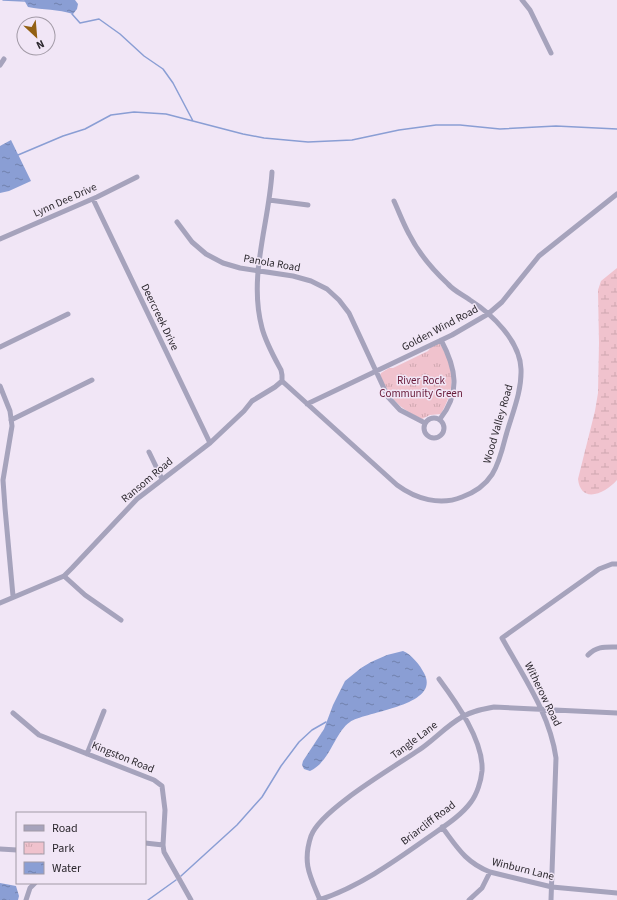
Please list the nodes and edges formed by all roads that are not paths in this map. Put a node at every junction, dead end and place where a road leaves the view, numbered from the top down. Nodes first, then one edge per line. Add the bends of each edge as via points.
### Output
1 (522, 0) edge
2 (551, 53) dead end
3 (4, 59) dead end
4 (0, 65) edge
5 (272, 172) dead end
6 (137, 177) dead end
7 (617, 194) edge
8 (93, 199) junction
9 (269, 200) junction
10 (394, 200) dead end
11 (308, 205) dead end
12 (177, 222) dead end
13 (0, 239) edge
14 (258, 270) junction
15 (68, 314) dead end
16 (488, 314) junction
17 (441, 340) junction
18 (0, 347) edge
19 (375, 372) junction
20 (92, 380) dead end
21 (282, 380) junction
22 (0, 386) edge
23 (307, 404) junction
24 (11, 420) junction
25 (440, 420) junction
26 (425, 423) junction
27 (210, 443) junction
28 (149, 452) dead end
29 (162, 478) junction
30 (617, 564) edge
31 (64, 576) junction
32 (13, 596) junction
33 (0, 603) edge
34 (121, 620) dead end
35 (617, 646) edge
36 (588, 655) dead end
37 (439, 679) dead end
38 (541, 709) junction
39 (104, 711) dead end
40 (13, 713) dead end
41 (617, 713) edge
42 (464, 716) junction
43 (87, 754) junction
44 (442, 827) junction
45 (146, 843) edge
46 (162, 845) junction
47 (0, 849) edge
48 (16, 850) edge
49 (490, 872) junction
50 (34, 884) edge
51 (552, 887) junction
52 (617, 893) edge
53 (26, 900) edge
54 (191, 900) edge
55 (320, 900) edge
56 (469, 900) edge
57 (551, 900) edge

1 - 2 street via 530,10
3 - 4 street
5 - 9 street
6 - 8 street, Lynn Dee Drive
7 - 16 street, Golden Wind Road via 538,256 502,302
8 - 13 street, Lynn Dee Drive
8 - 27 street, Deercreek Drive
9 - 11 street
9 - 14 street
10 - 16 street, Wood Valley Road via 408,234 427,262 448,285
12 - 14 street, Panola Road via 192,242 206,254 223,263
14 - 19 street, Panola Road via 293,276 327,289 349,313
14 - 21 street via 260,318 265,336 281,370
15 - 18 street
16 - 17 street, Golden Wind Road
16 - 23 street, Wood Valley Road via 506,332 515,347 521,367 520,388 496,470 475,492 459,498 436,501 406,491
17 - 19 street, Golden Wind Road
17 - 25 street, Panola Road via 452,364 454,389 448,410
19 - 23 street, Golden Wind Road
19 - 26 street, Panola Road via 393,404
20 - 24 street
21 - 23 street
21 - 27 street, Ransom Road via 252,401
22 - 24 street
24 - 32 street via 3,480
25 - 26 street via 432,418
25 - 26 street, Panola Road via 444,429 437,437 427,434
27 - 29 street, Ransom Road
28 - 29 street
29 - 31 street, Ransom Road via 137,499
30 - 38 street, Witherow Road via 599,569 502,638
31 - 32 street, Ransom Road
31 - 34 street via 85,595
32 - 33 street, Ransom Road
35 - 36 street via 594,649
37 - 42 street, Briarcliff Road
38 - 41 street, Tangle Lane
38 - 42 street, Tangle Lane via 494,707
38 - 51 street, Witherow Road via 554,743 556,758
39 - 43 street
40 - 43 street, Kingston Road via 39,735
42 - 44 street, Briarcliff Road via 480,752 482,775 471,802
42 - 55 street, Tangle Lane via 322,818 311,835 306,855 307,871
43 - 46 street, Kingston Road via 154,780 162,786 165,810
44 - 49 street, Winburn Lane via 467,859
44 - 55 street, Briarcliff Road via 393,862
45 - 46 street
46 - 54 street, Kingston Road
47 - 48 street
49 - 51 street, Winburn Lane
49 - 56 street via 482,888
50 - 53 street
51 - 52 street, Winburn Lane
51 - 57 street, Witherow Road

